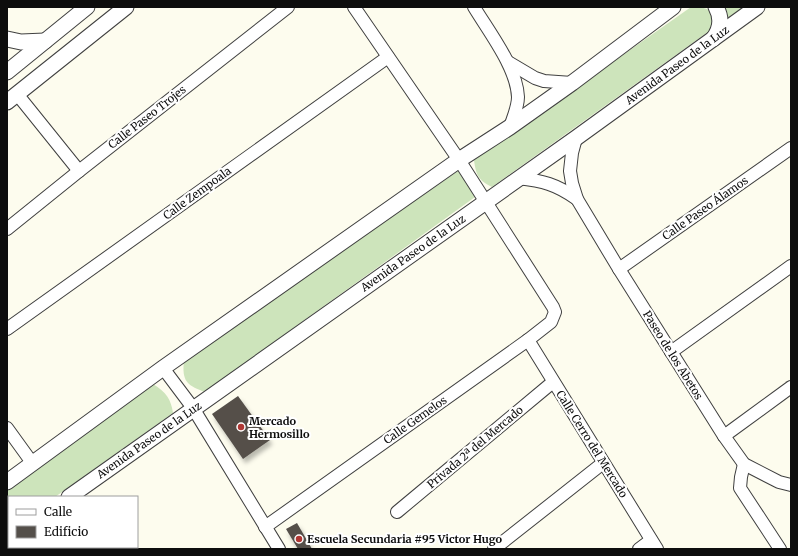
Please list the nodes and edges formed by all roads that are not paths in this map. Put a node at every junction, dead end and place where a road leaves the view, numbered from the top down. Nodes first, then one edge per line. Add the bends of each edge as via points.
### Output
1 (87, 7) edge
2 (126, 7) edge
3 (288, 7) edge
4 (354, 7) edge
5 (475, 7) edge
6 (673, 7) edge
7 (716, 7) edge
8 (757, 7) edge
9 (7, 39) edge
10 (712, 39) junction
11 (45, 41) junction
12 (388, 57) junction
13 (508, 62) junction
14 (7, 72) edge
15 (572, 83) junction
16 (12, 98) edge
17 (510, 127) junction
18 (576, 138) junction
19 (791, 148) edge
20 (459, 160) junction
21 (79, 170) junction
22 (518, 178) junction
23 (577, 200) junction
24 (486, 201) junction
25 (7, 229) edge
26 (791, 266) edge
27 (618, 269) junction
28 (7, 329) edge
29 (528, 340) junction
30 (671, 352) junction
31 (163, 368) junction
32 (554, 382) junction
33 (791, 386) edge
34 (193, 408) junction
35 (7, 428) edge
36 (724, 436) junction
37 (603, 463) junction
38 (33, 464) junction
39 (744, 464) junction
40 (7, 482) edge
41 (791, 485) edge
42 (70, 496) edge
43 (397, 512) dead end
44 (265, 527) junction
45 (654, 544) edge
46 (279, 549) edge
47 (494, 549) edge
48 (639, 549) edge
49 (780, 549) edge

1 - 11 street
2 - 16 street
3 - 21 street, Calle Paseo Trojes
4 - 12 street
5 - 13 street
6 - 15 street
7 - 10 street via 720,23
8 - 10 street, Avenida Paseo de la Luz
9 - 11 street via 21,42
10 - 18 street, Avenida Paseo de la Luz
11 - 14 street
12 - 20 street
12 - 28 street, Calle Zempoala
13 - 15 street via 540,79
13 - 17 street via 518,99
15 - 17 street
16 - 21 street
17 - 20 street
18 - 22 street, Avenida Paseo de la Luz
18 - 23 street, Paseo de los Abetos via 570,171
19 - 27 street, Calle Paseo Álamos
20 - 24 street
20 - 31 street
21 - 25 street, Calle Paseo Trojes
22 - 23 street, Paseo de los Abetos via 550,184
22 - 24 street, Avenida Paseo de la Luz
23 - 27 street, Paseo de los Abetos
24 - 29 street, Calle Gemelos via 555,312 551,322
24 - 34 street, Avenida Paseo de la Luz
26 - 30 street
27 - 30 street, Paseo de los Abetos
29 - 32 street, Calle Cerro del Mercado
29 - 44 street, Calle Gemelos
30 - 36 street, Paseo de los Abetos
31 - 34 street
31 - 38 street
32 - 37 street, Calle Cerro del Mercado
32 - 43 street, Privada 2ª del Mercado
33 - 36 street
34 - 42 street, Avenida Paseo de la Luz
34 - 44 street
35 - 38 street
36 - 39 street, Paseo de los Abetos
37 - 45 street, Calle Cerro del Mercado
37 - 47 street
38 - 40 street
39 - 41 street, Paseo de los Abetos via 779,482
39 - 49 street via 740,488
44 - 46 street
45 - 48 street

